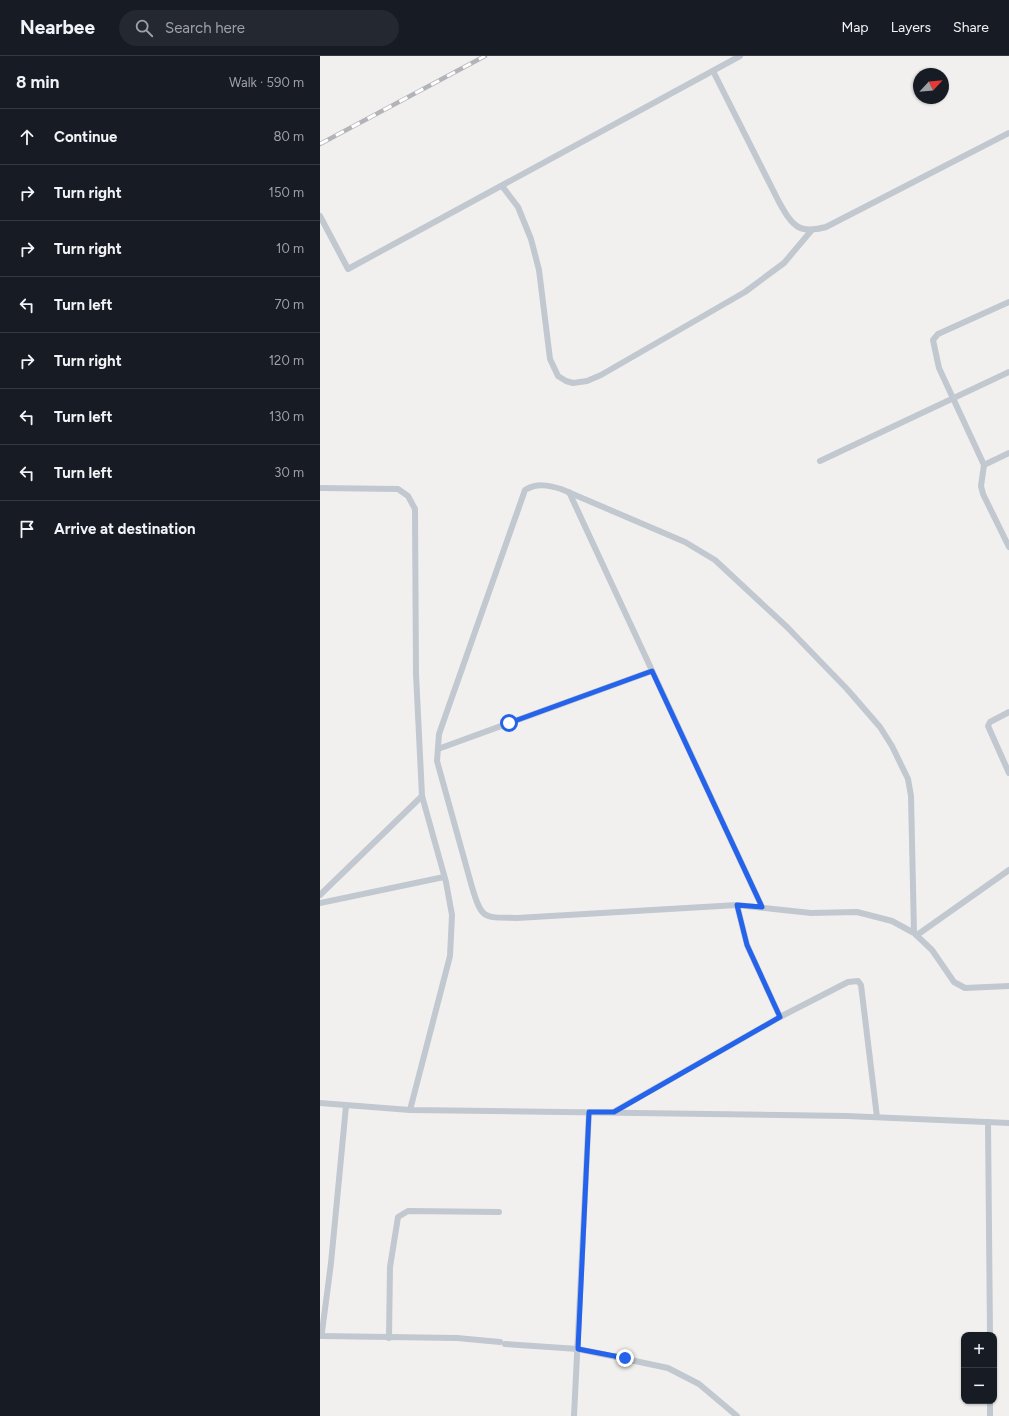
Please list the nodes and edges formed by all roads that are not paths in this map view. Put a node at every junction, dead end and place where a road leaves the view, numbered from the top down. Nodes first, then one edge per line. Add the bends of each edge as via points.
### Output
1 (740, 56) edge
2 (713, 70) junction
3 (1009, 133) edge
4 (502, 186) junction
5 (320, 216) edge
6 (811, 231) junction
7 (1009, 302) edge
8 (1009, 372) edge
9 (953, 399) junction
10 (1009, 452) edge
11 (820, 461) dead end
12 (984, 465) junction
13 (320, 488) edge
14 (569, 492) junction
15 (1009, 547) edge
16 (652, 671) junction
17 (1009, 712) edge
18 (438, 748) junction
19 (1009, 773) edge
20 (422, 796) junction
21 (1009, 870) edge
22 (444, 877) junction
23 (320, 895) edge
24 (320, 903) edge
25 (737, 905) junction
26 (762, 907) junction
27 (916, 934) junction
28 (1009, 986) edge
29 (780, 1017) junction
30 (320, 1104) edge
31 (346, 1106) junction
32 (410, 1110) junction
33 (589, 1112) junction
34 (614, 1112) junction
35 (876, 1117) junction
36 (988, 1122) junction
37 (1009, 1123) edge
38 (499, 1212) dead end
39 (990, 1332) edge
40 (320, 1335) edge
41 (388, 1338) junction
42 (578, 1349) junction
43 (990, 1404) edge
44 (574, 1416) edge
45 (737, 1416) edge
46 (990, 1416) edge

1 - 2 lane
2 - 4 lane
2 - 6 lane via 786,214 801,229
3 - 6 lane via 826,227
4 - 5 lane via 348,268
4 - 6 lane via 518,207 531,239 541,278 550,359 558,376 566,381 587,381 601,375 745,292 784,263
7 - 9 lane via 938,334 933,340 938,368
8 - 9 lane
9 - 11 lane
9 - 12 lane
10 - 12 lane
12 - 15 lane via 981,486 983,494
13 - 20 lane via 398,489 408,496 415,509 416,674
14 - 16 lane
14 - 18 lane via 548,485 533,486 525,490 439,734
14 - 27 lane via 685,542 715,560 787,627 880,727 901,762 911,796
16 - 18 lane
16 - 26 lane
17 - 19 lane via 990,722 988,726
18 - 25 lane via 437,761 477,905 488,918
20 - 22 lane
20 - 23 lane
21 - 27 lane
22 - 24 lane
22 - 32 lane via 452,916 450,956
25 - 26 lane
25 - 29 lane via 747,945
26 - 27 lane via 811,913 857,912 892,921
27 - 28 lane via 932,950 954,982 965,988
29 - 34 lane
29 - 35 lane via 848,982 858,981 861,986
30 - 31 lane
31 - 32 lane
31 - 40 lane via 332,1263
32 - 33 lane
33 - 34 lane
33 - 42 lane
34 - 35 lane
35 - 36 lane
36 - 37 lane
36 - 39 lane
38 - 41 lane via 408,1211 398,1217 390,1268
40 - 41 lane
41 - 42 lane via 457,1338
42 - 44 lane
42 - 45 lane via 668,1368 699,1384
43 - 46 lane

